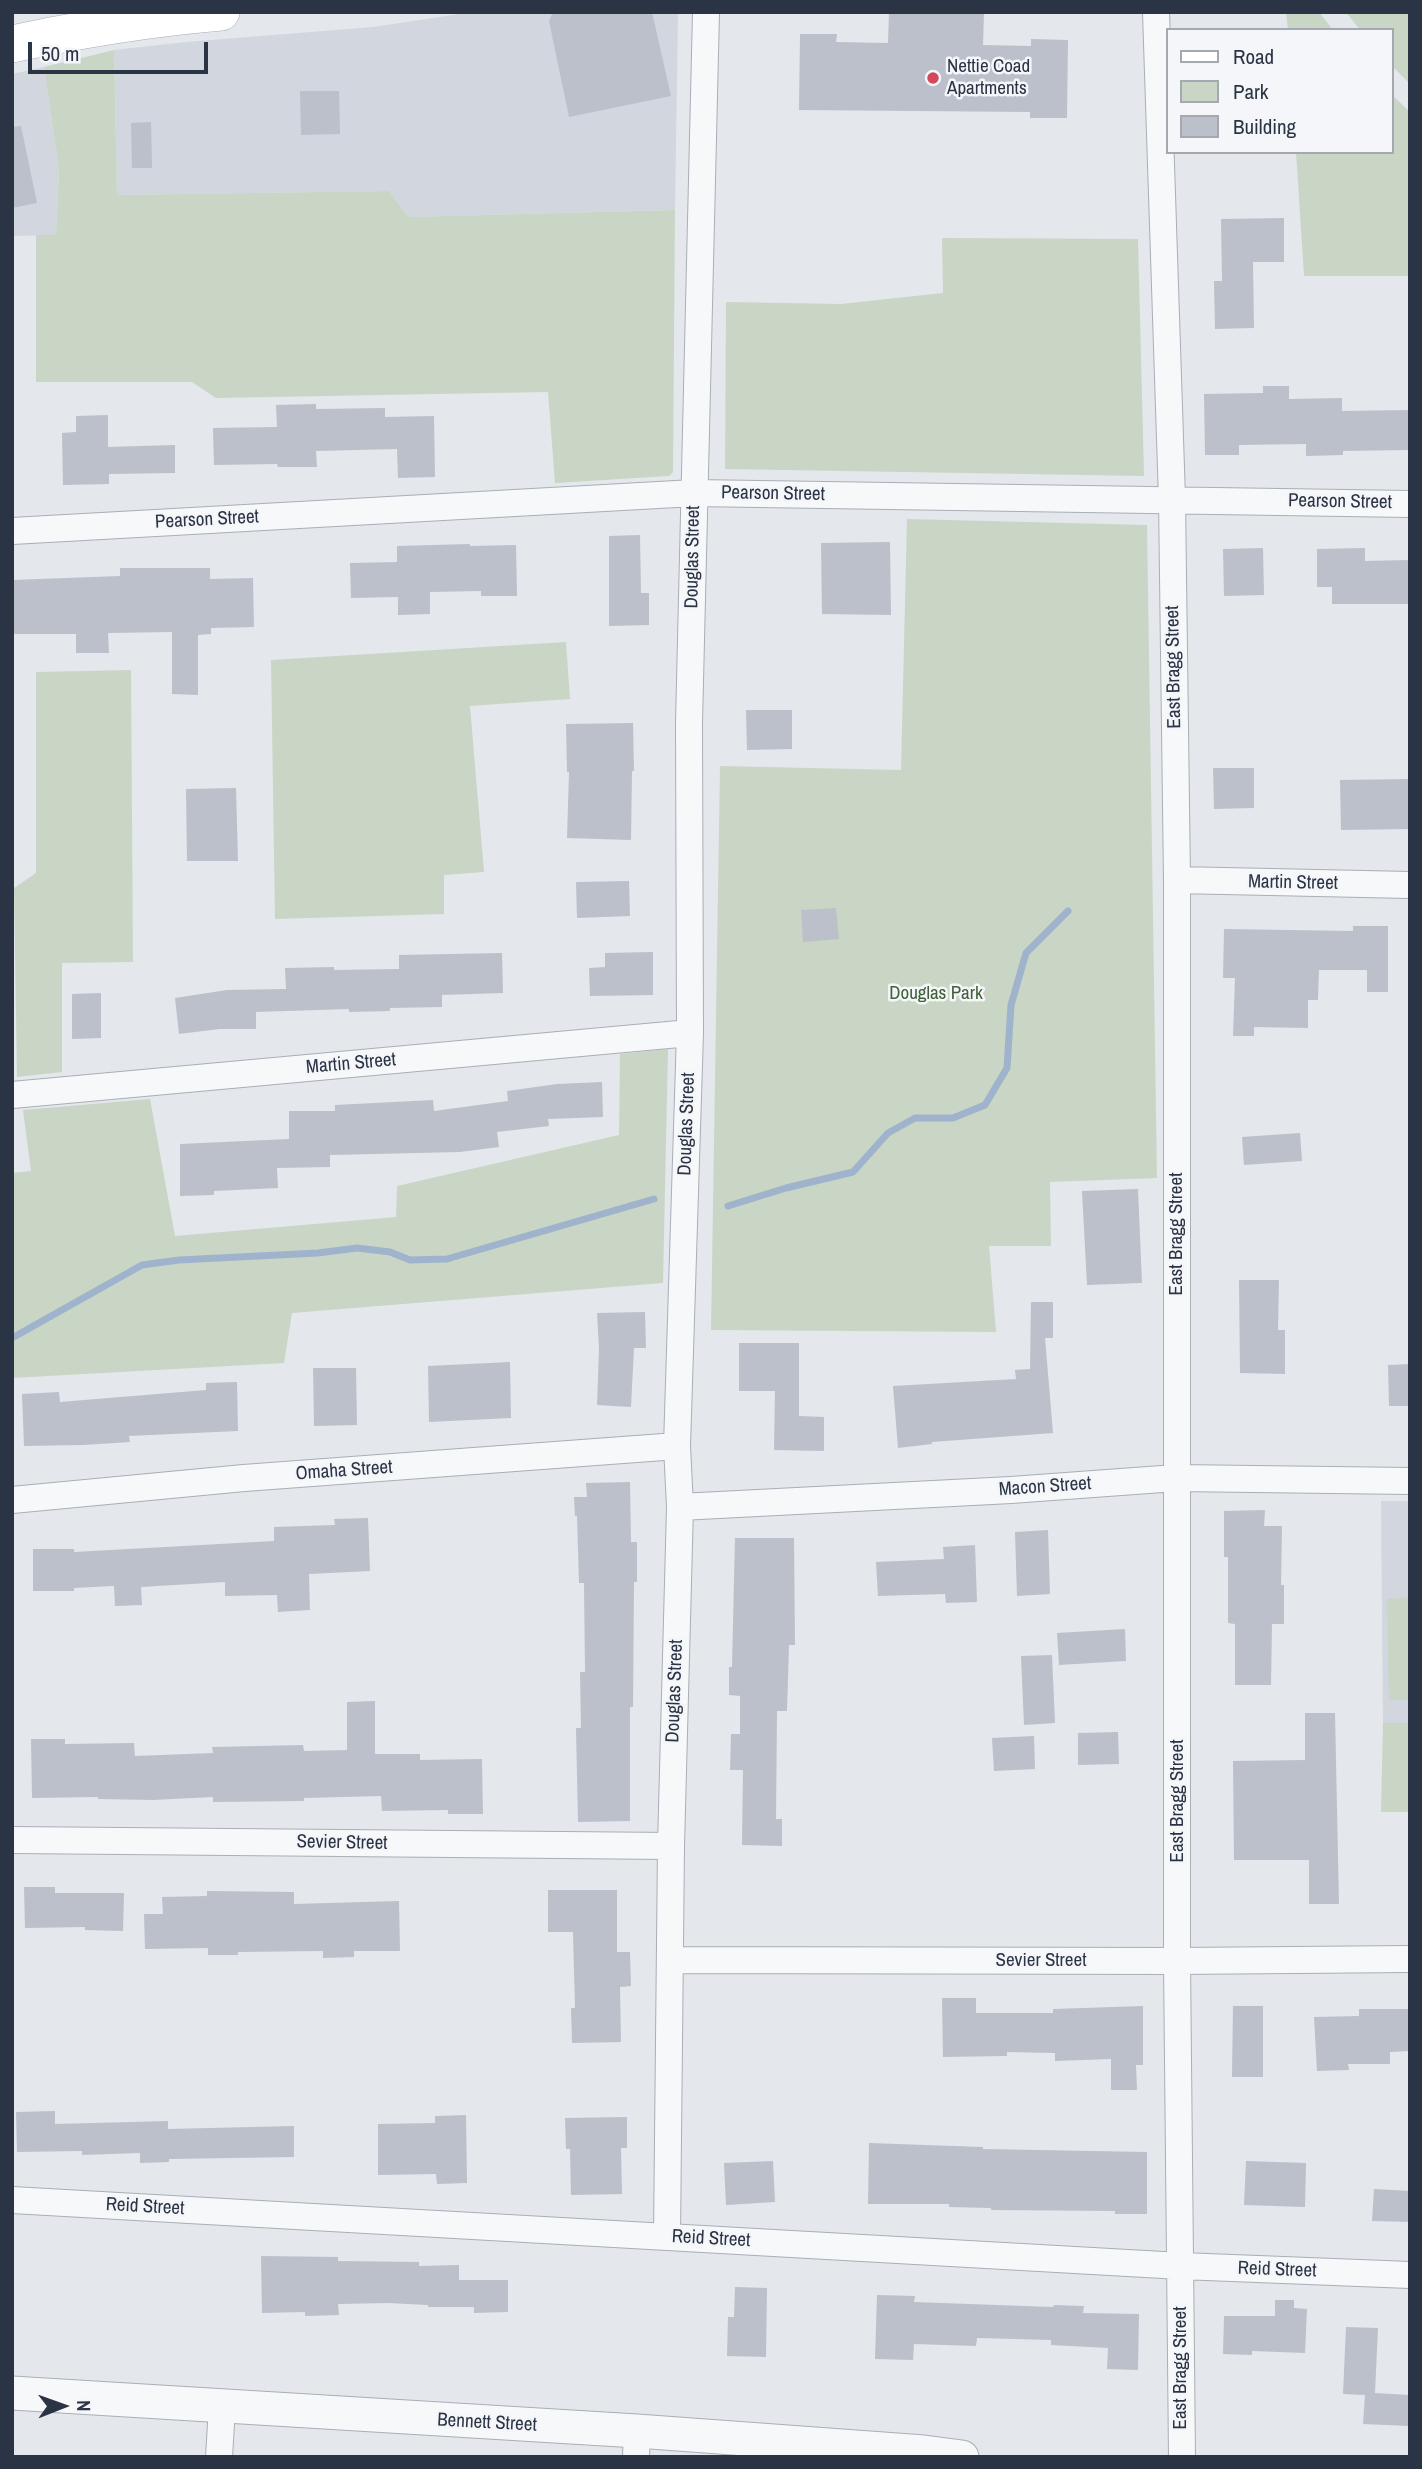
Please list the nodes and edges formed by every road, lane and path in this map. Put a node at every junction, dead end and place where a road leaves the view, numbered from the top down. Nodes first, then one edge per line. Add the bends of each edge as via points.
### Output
1 (221, 12) edge
2 (706, 12) edge
3 (1156, 12) edge
4 (12, 44) edge
5 (694, 493) junction
6 (1172, 499) junction
7 (1410, 504) edge
8 (12, 531) edge
9 (1177, 880) junction
10 (1410, 886) edge
11 (690, 1033) junction
12 (12, 1095) edge
13 (677, 1446) junction
14 (1176, 1478) junction
15 (1410, 1481) edge
16 (12, 1500) edge
17 (680, 1507) junction
18 (12, 1840) edge
19 (671, 1846) junction
20 (1410, 1959) edge
21 (671, 1960) junction
22 (1177, 1961) junction
23 (12, 2200) edge
24 (667, 2236) junction
25 (1181, 2266) junction
26 (1410, 2275) edge
27 (12, 2393) edge
28 (222, 2407) junction
29 (636, 2444) edge
30 (923, 2454) edge
31 (219, 2457) edge
32 (962, 2457) edge
33 (1182, 2457) edge

1 - 4 main road via 134,21
2 - 5 street, Douglas Street
3 - 6 street, East Bragg Street
5 - 6 street, Pearson Street
5 - 8 street, Pearson Street
5 - 11 street, Douglas Street
6 - 7 street, Pearson Street
6 - 9 street, East Bragg Street
9 - 10 street, Martin Street
9 - 14 street, East Bragg Street
11 - 12 street, Martin Street
11 - 13 street, Douglas Street
13 - 16 street, Omaha Street
13 - 17 street, Douglas Street
14 - 15 street, Macon Street
14 - 17 street, Macon Street
14 - 22 street, East Bragg Street
17 - 19 street, Douglas Street
18 - 19 street, Sevier Street
19 - 21 street, Douglas Street
20 - 22 street, Sevier Street
21 - 22 street, Sevier Street
21 - 24 street, Douglas Street
22 - 25 street, East Bragg Street
23 - 24 street, Reid Street
24 - 25 street, Reid Street
25 - 26 street, Reid Street
25 - 33 street, East Bragg Street
27 - 28 street, Bennett Street
28 - 29 street, Bennett Street
28 - 31 street
29 - 30 street, Bennett Street
30 - 32 street, Bennett Street

